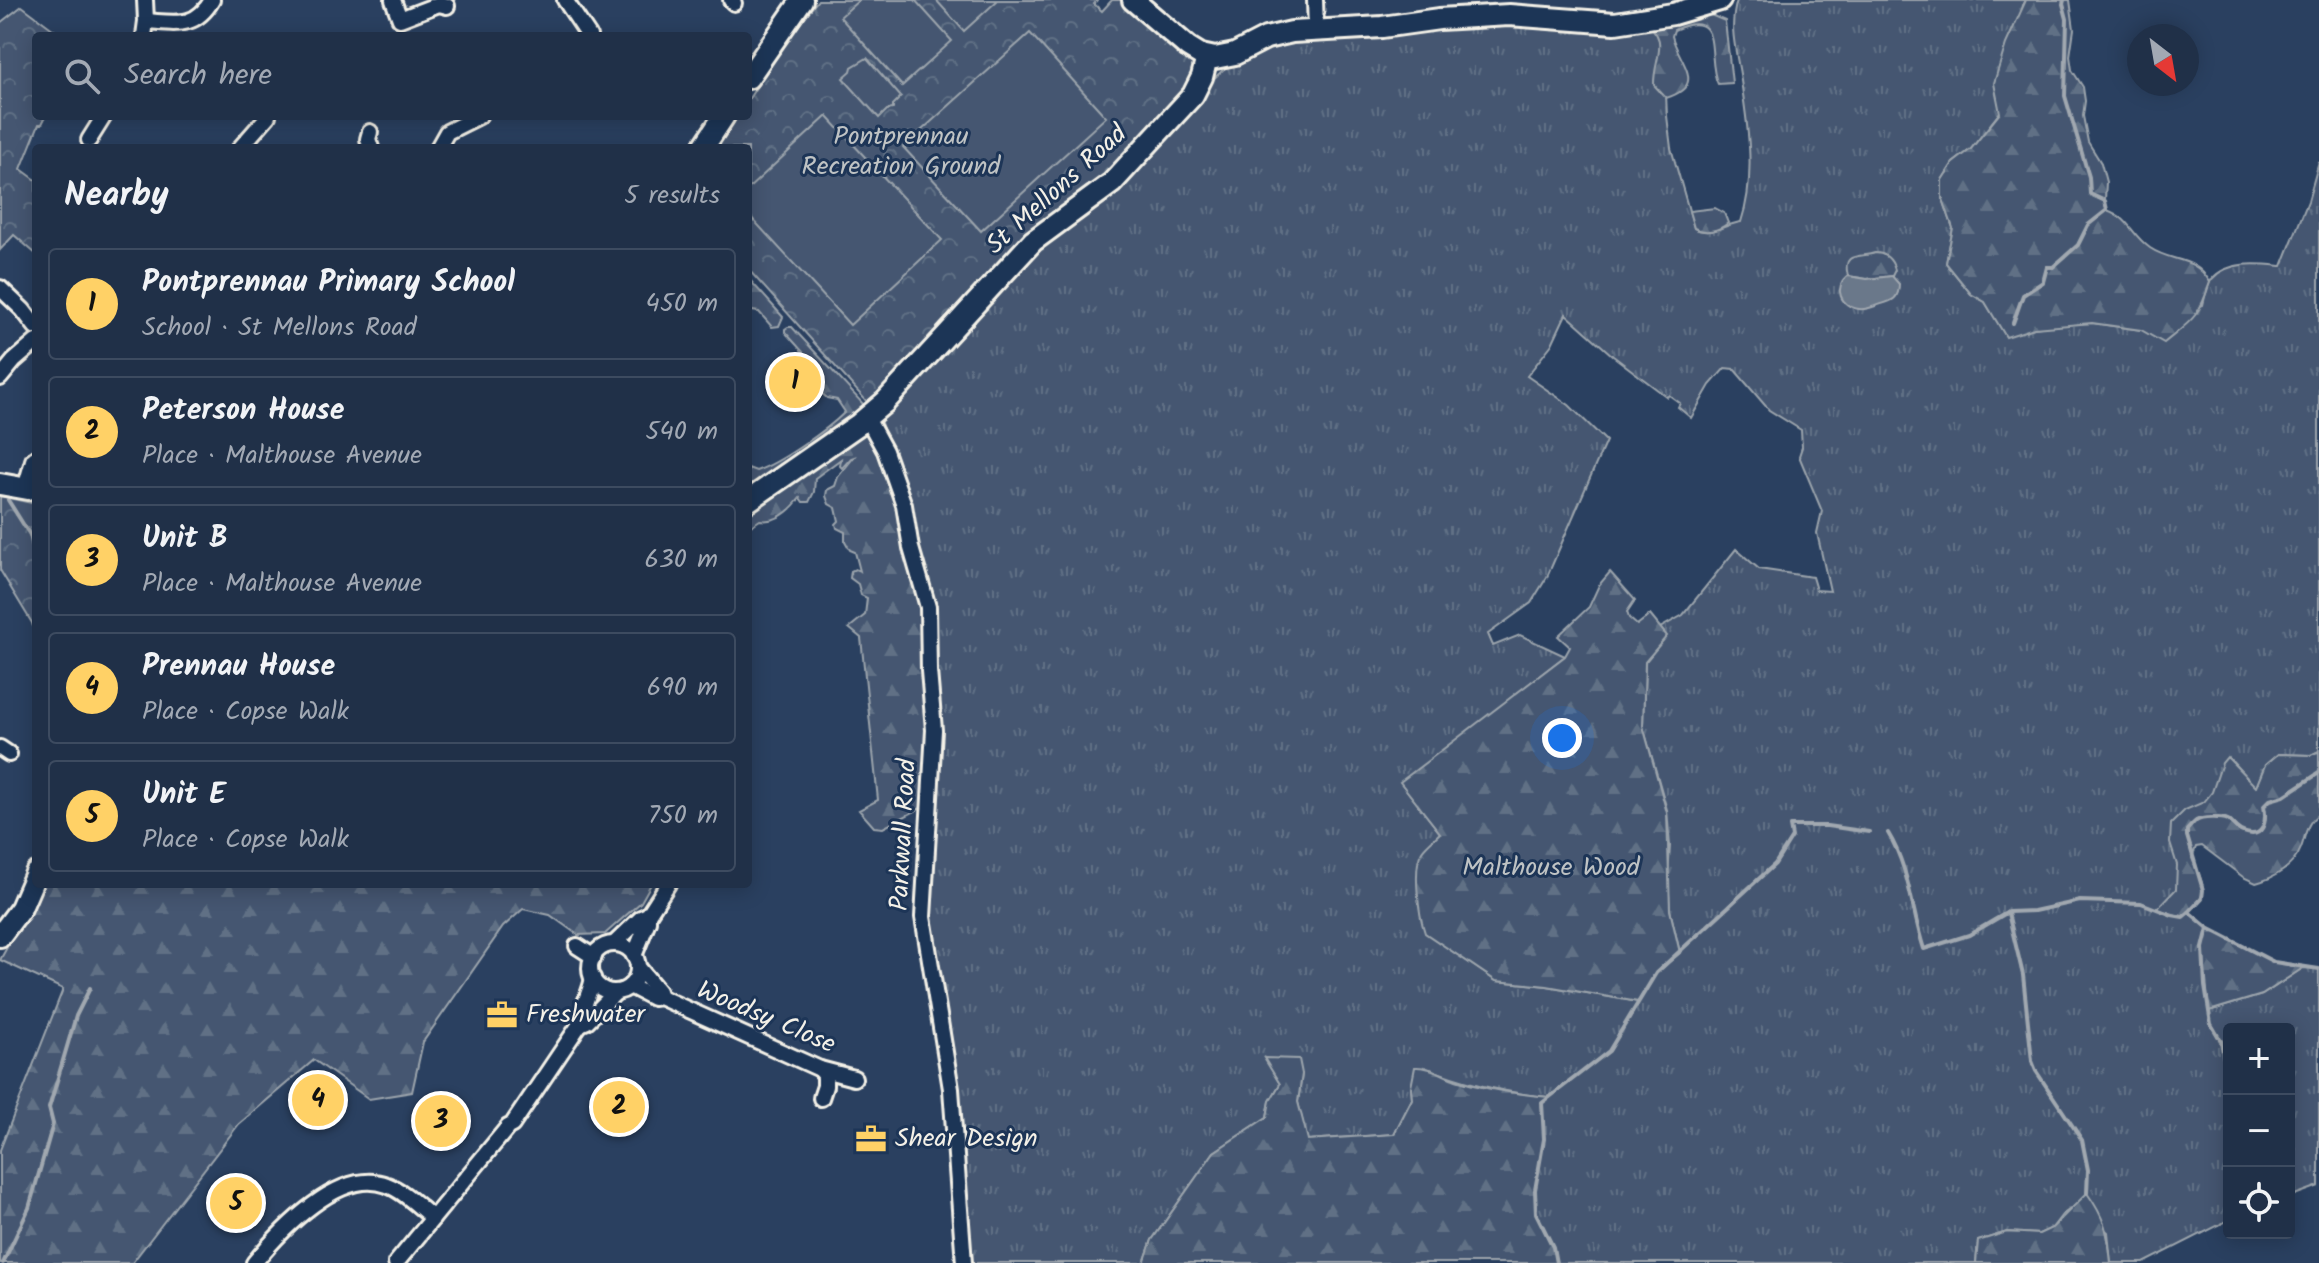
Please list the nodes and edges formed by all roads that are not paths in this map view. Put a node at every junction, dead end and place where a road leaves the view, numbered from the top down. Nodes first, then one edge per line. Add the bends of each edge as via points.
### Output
1 (145, 0) edge
2 (212, 0) edge
3 (393, 0) edge
4 (565, 0) edge
5 (802, 0) edge
6 (1133, 0) edge
7 (1315, 0) edge
8 (1720, 0) edge
9 (447, 6) dead end
10 (145, 28) edge
11 (1316, 30) junction
12 (586, 32) edge
13 (1207, 57) junction
14 (752, 72) edge
15 (102, 120) edge
16 (264, 120) edge
17 (471, 120) edge
18 (721, 120) edge
19 (370, 132) dead end
20 (89, 140) dead end
21 (244, 144) edge
22 (370, 144) edge
23 (440, 144) edge
24 (706, 144) edge
25 (0, 288) edge
26 (32, 322) edge
27 (32, 345) edge
28 (0, 378) edge
29 (867, 418) junction
30 (0, 484) edge
31 (32, 491) edge
32 (752, 498) edge
33 (32, 882) edge
34 (665, 888) edge
35 (648, 915) junction
36 (0, 936) edge
37 (614, 944) junction
38 (577, 946) dead end
39 (594, 957) junction
40 (636, 961) junction
41 (593, 978) junction
42 (623, 989) junction
43 (660, 997) junction
44 (580, 1024) junction
45 (820, 1069) junction
46 (854, 1078) dead end
47 (821, 1098) dead end
48 (433, 1218) junction
49 (254, 1263) edge
50 (396, 1263) edge
51 (964, 1263) edge

1 - 10 street
2 - 10 street via 192,21
3 - 9 street via 400,19 439,4
4 - 12 street
5 - 14 main road
6 - 13 main road
7 - 11 street
8 - 11 main road via 1615,23 1509,15
11 - 13 main road via 1266,38 1235,54
13 - 29 main road, St Mellons Road via 1193,95 1112,183 1033,241
15 - 20 street
16 - 21 street
17 - 23 street via 447,132
18 - 24 main road
19 - 22 street
25 - 26 street
27 - 28 street
29 - 32 main road, St Mellons Road
29 - 51 street, Parkwall Road via 904,505 928,607 934,730 923,917 951,1089
30 - 31 main road
33 - 36 main road
34 - 35 street
35 - 37 street
35 - 40 street
37 - 39 street
37 - 40 street via 629,949
38 - 39 street
39 - 41 street
40 - 42 street via 635,981
40 - 43 street, Woodsy Close
41 - 42 street via 602,990
41 - 44 street
42 - 43 street, Woodsy Close
42 - 44 street
43 - 45 street, Woodsy Close
44 - 48 street via 512,1125
45 - 46 street, Woodsy Close
45 - 47 street via 825,1075
48 - 49 street via 397,1189 357,1182 315,1204
48 - 50 street

